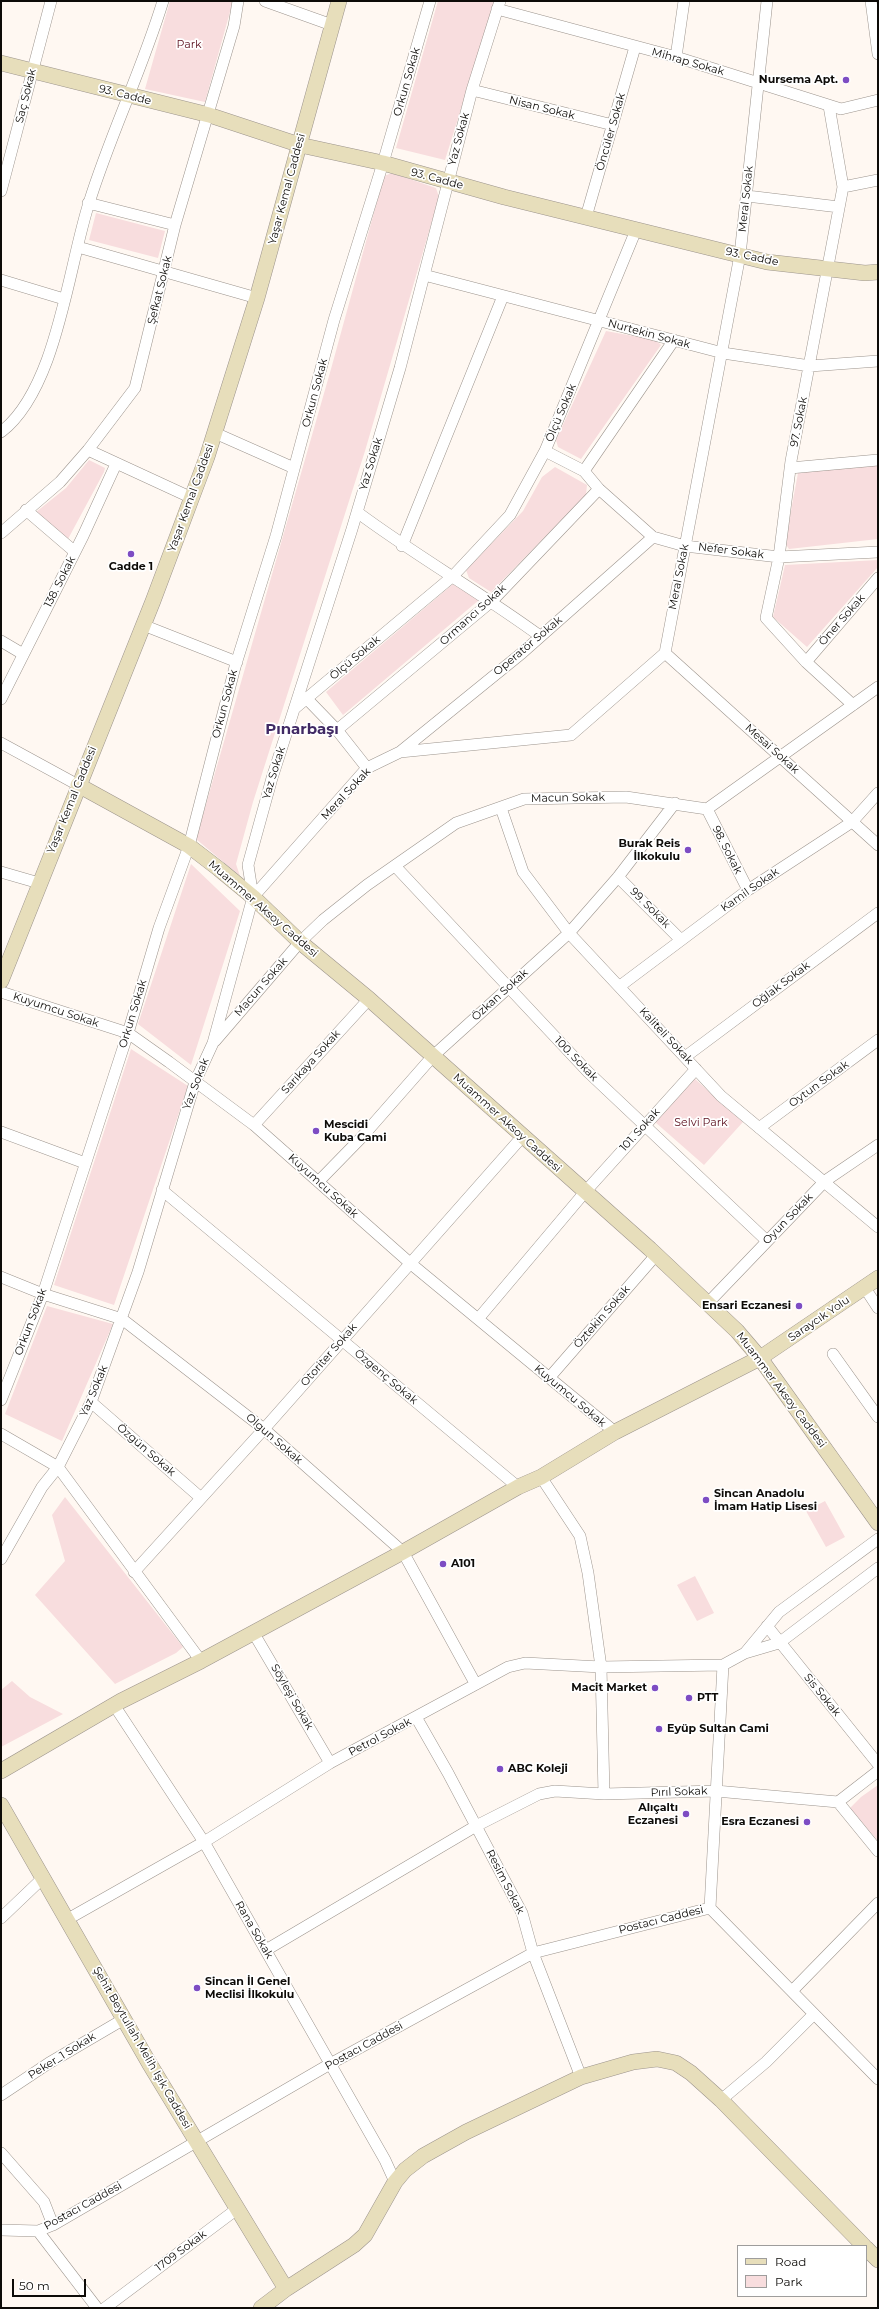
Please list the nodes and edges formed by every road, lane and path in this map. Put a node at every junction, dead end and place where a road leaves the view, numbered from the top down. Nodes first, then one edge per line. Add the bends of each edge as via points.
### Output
1 (51, 1) edge
2 (163, 1) edge
3 (238, 1) edge
4 (265, 1) edge
5 (339, 1) edge
6 (430, 1) edge
7 (684, 1) edge
8 (767, 1) edge
9 (871, 1) edge
10 (498, 5) edge
11 (332, 25) junction
12 (635, 47) junction
13 (878, 54) edge
14 (676, 57) junction
15 (1, 63) edge
16 (32, 71) junction
17 (758, 83) junction
18 (472, 90) junction
19 (128, 96) junction
20 (878, 100) edge
21 (829, 106) junction
22 (209, 115) junction
23 (613, 126) junction
24 (300, 144) junction
25 (383, 163) junction
26 (878, 180) edge
27 (448, 181) junction
28 (843, 187) junction
29 (1, 190) edge
30 (747, 196) junction
31 (88, 203) junction
32 (839, 207) junction
33 (586, 218) junction
34 (175, 225) junction
35 (636, 230) junction
36 (78, 247) junction
37 (740, 256) junction
38 (828, 269) junction
39 (164, 272) junction
40 (878, 272) edge
41 (424, 275) junction
42 (1, 280) edge
43 (503, 296) junction
44 (64, 298) junction
45 (257, 298) junction
46 (600, 321) junction
47 (674, 340) junction
48 (723, 353) junction
49 (878, 362) edge
50 (810, 366) junction
51 (1, 432) edge
52 (215, 433) junction
53 (88, 450) junction
54 (545, 451) junction
55 (878, 460) edge
56 (116, 464) junction
57 (294, 468) junction
58 (790, 468) junction
59 (584, 471) junction
60 (599, 489) junction
61 (192, 498) junction
62 (26, 510) junction
63 (357, 512) junction
64 (1, 533) edge
65 (653, 537) junction
66 (402, 546) junction
67 (685, 546) junction
68 (74, 552) junction
69 (878, 552) edge
70 (779, 557) junction
71 (453, 576) junction
72 (878, 578) edge
73 (492, 601) junction
74 (143, 625) junction
75 (540, 636) junction
76 (1, 641) edge
77 (664, 653) junction
78 (23, 654) junction
79 (237, 662) junction
80 (806, 662) junction
81 (878, 687) edge
82 (1, 699) edge
83 (307, 699) junction
84 (853, 705) junction
85 (294, 709) junction
86 (337, 730) junction
87 (1, 743) edge
88 (400, 752) junction
89 (780, 756) junction
90 (367, 768) junction
91 (78, 785) junction
92 (878, 793) edge
93 (675, 803) junction
94 (501, 808) junction
95 (707, 809) junction
96 (852, 822) junction
97 (878, 845) edge
98 (189, 846) junction
99 (395, 866) junction
100 (1, 872) edge
101 (618, 877) junction
102 (39, 883) junction
103 (748, 890) junction
104 (253, 897) junction
105 (878, 913) edge
106 (570, 933) junction
107 (681, 940) junction
108 (300, 942) junction
109 (1, 981) edge
110 (620, 986) junction
111 (508, 988) junction
112 (1, 992) edge
113 (369, 999) junction
114 (128, 1033) junction
115 (878, 1040) edge
116 (213, 1043) junction
117 (433, 1056) junction
118 (685, 1058) junction
119 (696, 1069) junction
120 (195, 1082) junction
121 (254, 1125) junction
122 (645, 1126) junction
123 (760, 1128) junction
124 (1, 1132) edge
125 (522, 1137) junction
126 (878, 1145) edge
127 (85, 1163) junction
128 (319, 1181) junction
129 (825, 1181) junction
130 (162, 1190) junction
131 (585, 1192) junction
132 (878, 1227) edge
133 (767, 1242) junction
134 (656, 1255) junction
135 (410, 1263) junction
136 (1, 1278) edge
137 (878, 1278) edge
138 (865, 1288) junction
139 (43, 1294) junction
140 (707, 1304) junction
141 (878, 1308) edge
142 (122, 1319) junction
143 (478, 1319) junction
144 (342, 1341) junction
145 (833, 1354) dead end
146 (760, 1358) junction
147 (549, 1378) junction
148 (1, 1400) edge
149 (91, 1402) junction
150 (878, 1417) edge
151 (264, 1429) junction
152 (615, 1432) junction
153 (1, 1434) edge
154 (58, 1467) junction
155 (541, 1478) junction
156 (518, 1487) junction
157 (201, 1498) junction
158 (878, 1523) edge
159 (878, 1539) edge
160 (404, 1552) junction
161 (1, 1559) edge
162 (878, 1568) edge
163 (134, 1572) junction
164 (767, 1626) junction
165 (253, 1632) junction
166 (779, 1643) junction
167 (745, 1652) junction
168 (201, 1661) junction
169 (723, 1665) junction
170 (601, 1666) junction
171 (475, 1683) junction
172 (114, 1705) junction
173 (416, 1717) junction
174 (330, 1763) junction
175 (878, 1764) edge
176 (1, 1771) edge
177 (878, 1771) edge
178 (716, 1791) junction
179 (604, 1794) junction
180 (838, 1802) junction
181 (1, 1805) edge
182 (476, 1826) junction
183 (204, 1842) junction
184 (878, 1851) edge
185 (44, 1877) junction
186 (878, 1903) edge
187 (710, 1908) junction
188 (1, 1918) edge
189 (68, 1920) junction
190 (266, 1950) junction
191 (533, 1953) junction
192 (792, 1991) junction
193 (814, 2014) junction
194 (124, 2019) junction
195 (330, 2064) junction
196 (581, 2077) junction
197 (878, 2079) edge
198 (1, 2095) edge
199 (721, 2100) junction
200 (196, 2140) junction
201 (1, 2153) edge
202 (395, 2182) junction
203 (238, 2209) junction
204 (53, 2225) junction
205 (1, 2230) edge
206 (38, 2231) junction
207 (863, 2245) edge
208 (867, 2249) edge
209 (878, 2260) edge
210 (286, 2289) junction
211 (97, 2308) edge
212 (105, 2308) edge
213 (261, 2308) edge

1 - 16 street, Saç Sokak
2 - 19 street
3 - 22 street, Şefkat Sokak via 234,26
4 - 11 street
5 - 11 main road, Yaşar Kemal Caddesi
6 - 25 street, Orkun Sokak
7 - 14 street
8 - 17 street, Meral Sokak
9 - 13 street
10 - 12 street, Mihrap Sokak
10 - 18 street, Yaz Sokak
11 - 24 main road, Yaşar Kemal Caddesi
12 - 14 street, Mihrap Sokak
12 - 23 street, Öncüler Sokak
14 - 17 street, Mihrap Sokak
15 - 16 main road, 93. Cadde
16 - 19 main road, 93. Cadde
16 - 29 street, Saç Sokak
17 - 21 street, Mihrap Sokak
17 - 30 street, Meral Sokak
18 - 23 street, Nisan Sokak
18 - 27 street, Yaz Sokak
19 - 22 main road, 93. Cadde
19 - 31 street
20 - 21 street, Mihrap Sokak via 841,109
21 - 28 street, 97. Sokak
22 - 24 main road, 93. Cadde
22 - 34 street, Şefkat Sokak
23 - 33 street, Öncüler Sokak
24 - 25 main road, 93. Cadde
24 - 45 main road, Yaşar Kemal Caddesi
25 - 27 main road, 93. Cadde
25 - 57 street, Orkun Sokak via 334,320
26 - 28 street
27 - 33 main road, 93. Cadde
27 - 41 street, Yaz Sokak
28 - 32 street, 97. Sokak
30 - 32 street
30 - 37 street, Meral Sokak
31 - 34 street
31 - 36 street
32 - 38 street, 97. Sokak
33 - 35 main road, 93. Cadde
34 - 39 street, Şefkat Sokak
35 - 37 main road, 93. Cadde
35 - 46 street, Ölçü Sokak
36 - 39 street
36 - 44 street
37 - 38 main road, 93. Cadde
37 - 48 street, Meral Sokak
38 - 40 main road, 93. Cadde
38 - 50 street, 97. Sokak
39 - 45 street
39 - 53 street, Şefkat Sokak via 135,388
41 - 43 street, Nurtekin Sokak
41 - 63 street, Yaz Sokak via 400,368
42 - 44 street
43 - 46 street, Nurtekin Sokak
43 - 66 street
44 - 51 street via 42,373 33,393 10,425
45 - 52 main road, Yaşar Kemal Caddesi
46 - 47 street, Nurtekin Sokak
46 - 54 street, Ölçü Sokak
47 - 48 street, Nurtekin Sokak
47 - 59 street
48 - 50 street, Nurtekin Sokak
48 - 67 street, Meral Sokak
49 - 50 street, Nurtekin Sokak
50 - 58 street, 97. Sokak
52 - 57 street
52 - 61 main road, Yaşar Kemal Caddesi
53 - 56 street
53 - 62 street, Şefkat Sokak via 60,482
54 - 59 street, Nefer Sokak
54 - 71 street, Ölçü Sokak via 510,515
55 - 58 street
56 - 61 street
56 - 68 street, 138. Sokak
57 - 79 street, Orkun Sokak
58 - 70 street, 97. Sokak
59 - 60 street, Nefer Sokak
60 - 65 street, Nefer Sokak
60 - 73 street, Ormancı Sokak
61 - 74 main road, Yaşar Kemal Caddesi
62 - 64 street, Şefkat Sokak
62 - 68 street
63 - 66 street
63 - 85 street, Yaz Sokak
65 - 67 street, Nefer Sokak
65 - 75 street, Operatör Sokak
66 - 71 street
67 - 70 street, Nefer Sokak
67 - 77 street, Meral Sokak
68 - 78 street, 138. Sokak
69 - 70 street, Nefer Sokak
70 - 80 street, 97. Sokak via 766,618
71 - 73 street
71 - 83 street, Ölçü Sokak
72 - 80 street, Öner Sokak
73 - 75 street
73 - 86 street, Ormancı Sokak
74 - 79 street
74 - 91 main road, Yaşar Kemal Caddesi
75 - 88 street, Operatör Sokak
76 - 78 street
77 - 88 street, Meral Sokak via 571,735
77 - 89 street, Mesai Sokak
78 - 82 street, 138. Sokak
79 - 98 street, Orkun Sokak
80 - 84 street, 97. Sokak
81 - 84 street
83 - 85 street, Ölçü Sokak
83 - 86 street
84 - 89 street
85 - 104 street, Yaz Sokak via 248,865
86 - 90 street
87 - 91 street
88 - 90 street, Meral Sokak
89 - 95 street
89 - 96 street, Mesai Sokak
90 - 104 street, Meral Sokak
91 - 98 main road, Muammer Aksoy Caddesi
91 - 102 main road, Yaşar Kemal Caddesi
92 - 96 street, Kamil Sokak
93 - 94 street, Macun Sokak via 626,797 524,799
93 - 95 street, Macun Sokak
93 - 101 street, Özkan Sokak
94 - 99 street, Macun Sokak via 456,823
94 - 106 street, Kaliteli Sokak via 523,872
95 - 103 street, 98. Sokak
96 - 97 street, Mesai Sokak
96 - 103 street, Kamil Sokak
98 - 104 main road, Muammer Aksoy Caddesi
98 - 114 street, Orkun Sokak via 159,928
99 - 108 street, Macun Sokak via 323,920
99 - 111 street, 100. Sokak
100 - 102 street
101 - 106 street, Özkan Sokak
101 - 107 street, 99. Sokak
102 - 109 main road, Yaşar Kemal Caddesi
103 - 107 street, Kamil Sokak
104 - 108 main road, Muammer Aksoy Caddesi
104 - 116 street, Yaz Sokak
105 - 118 street, Oğlak Sokak
106 - 110 street, Kaliteli Sokak
106 - 111 street, Özkan Sokak
107 - 110 street, Kamil Sokak
108 - 113 main road, Muammer Aksoy Caddesi
108 - 116 street, Macun Sokak
110 - 118 street, Kaliteli Sokak
111 - 117 street, Özkan Sokak
111 - 122 street, 100. Sokak via 588,1072
112 - 114 street, Kuyumcu Sokak
113 - 117 main road, Muammer Aksoy Caddesi
113 - 121 street, Sarıkaya Sokak
114 - 120 street, Kuyumcu Sokak
114 - 127 street, Orkun Sokak
115 - 123 street, Oytun Sokak
116 - 120 street, Yaz Sokak
117 - 125 main road, Muammer Aksoy Caddesi
117 - 128 street, Özkan Sokak via 361,1138
118 - 119 street, Kaliteli Sokak
119 - 122 street, 101. Sokak
119 - 123 street, Kaliteli Sokak via 721,1096
120 - 121 street, Kuyumcu Sokak
120 - 130 street, Yaz Sokak
121 - 128 street, Kuyumcu Sokak
122 - 131 street, 101. Sokak
122 - 133 street, 100. Sokak
123 - 129 street, Kaliteli Sokak
124 - 127 street
125 - 131 main road, Muammer Aksoy Caddesi
125 - 135 street, Otoriter Sokak
126 - 129 street, Oyun Sokak
127 - 139 street, Orkun Sokak
128 - 135 street, Kuyumcu Sokak
129 - 132 street, Kaliteli Sokak
129 - 133 street, Oyun Sokak
130 - 142 street, Yaz Sokak
130 - 144 street, Özgenç Sokak
131 - 134 main road, Muammer Aksoy Caddesi
131 - 143 street, 101. Sokak
133 - 140 street, Oyun Sokak
134 - 140 main road, Muammer Aksoy Caddesi
134 - 147 street, Öztekin Sokak
135 - 143 street, Kuyumcu Sokak
135 - 144 street, Otoriter Sokak
136 - 139 street, Olgun Sokak
137 - 138 main road, Saraycık Yolu
138 - 141 street
138 - 146 main road, Saraycık Yolu
139 - 142 street, Olgun Sokak
139 - 148 street, Orkun Sokak
140 - 146 main road, Muammer Aksoy Caddesi via 737,1331
142 - 149 street, Yaz Sokak
142 - 151 street, Olgun Sokak
143 - 147 street, Kuyumcu Sokak
144 - 151 street, Otoriter Sokak
144 - 156 street, Özgenç Sokak
145 - 150 street
146 - 152 main road, Saraycık Yolu
146 - 158 main road, Muammer Aksoy Caddesi
147 - 152 street, Kuyumcu Sokak
149 - 154 street, Yaz Sokak
149 - 157 street, Özgün Sokak
151 - 157 street, Otoriter Sokak
151 - 160 street, Olgun Sokak
152 - 155 main road, Saraycık Yolu
153 - 154 street
154 - 161 street, Yaz Sokak via 42,1487
154 - 163 street
155 - 156 main road, Saraycık Yolu
155 - 170 street via 580,1536
156 - 160 main road, Saraycık Yolu
157 - 163 street, Otoriter Sokak
159 - 164 street via 779,1612
160 - 165 main road, Saraycık Yolu
160 - 171 street, Olgun Sokak
162 - 166 street
163 - 168 street
164 - 166 street, Sis Sokak
164 - 167 street
165 - 168 main road, Saraycık Yolu
165 - 174 street, Söyleşi Sokak
166 - 167 street
166 - 175 street, Sis Sokak
167 - 169 street
168 - 172 main road, Saraycık Yolu
169 - 170 street, Petrol Sokak
169 - 178 street
170 - 171 street, Petrol Sokak via 525,1663 508,1667
170 - 179 street
171 - 173 street, Petrol Sokak
172 - 176 main road, Saraycık Yolu
172 - 183 street, Rana Sokak
173 - 174 street, Petrol Sokak
173 - 182 street, Resim Sokak
174 - 183 street, Petrol Sokak
177 - 180 street
178 - 179 street, Pırıl Sokak
178 - 180 street, Pırıl Sokak
178 - 187 street
179 - 182 street, Pırıl Sokak via 555,1791 539,1794
180 - 184 street
181 - 185 main road, Şehit Beytullah Melih Işık Caddesi
182 - 190 street, Pırıl Sokak
182 - 191 street, Resim Sokak via 522,1913
183 - 189 street, Petrol Sokak
183 - 190 street, Rana Sokak
185 - 188 street
185 - 189 main road, Şehit Beytullah Melih Işık Caddesi
186 - 192 street
187 - 191 street, Postacı Caddesi
187 - 192 street
189 - 194 main road, Şehit Beytullah Melih Işık Caddesi
190 - 195 street, Rana Sokak
191 - 195 street, Postacı Caddesi
191 - 196 street, Resim Sokak
192 - 193 street
193 - 197 street
193 - 199 street via 766,2062
194 - 198 street, Peker_1 Sokak
194 - 200 main road, Şehit Beytullah Melih Işık Caddesi
195 - 200 street, Postacı Caddesi
195 - 202 street, Rana Sokak
196 - 199 main road via 633,2062 657,2059 676,2063
196 - 202 main road via 466,2132 423,2156
199 - 207 main road
200 - 203 main road, Şehit Beytullah Melih Işık Caddesi
200 - 204 street, Postacı Caddesi
201 - 204 street via 44,2202
202 - 210 main road via 365,2235 354,2245
203 - 210 main road, Şehit Beytullah Melih Işık Caddesi
203 - 212 street, 1709 Sokak
204 - 206 street, Postacı Caddesi
205 - 206 street
206 - 211 street
208 - 209 main road
210 - 213 main road

